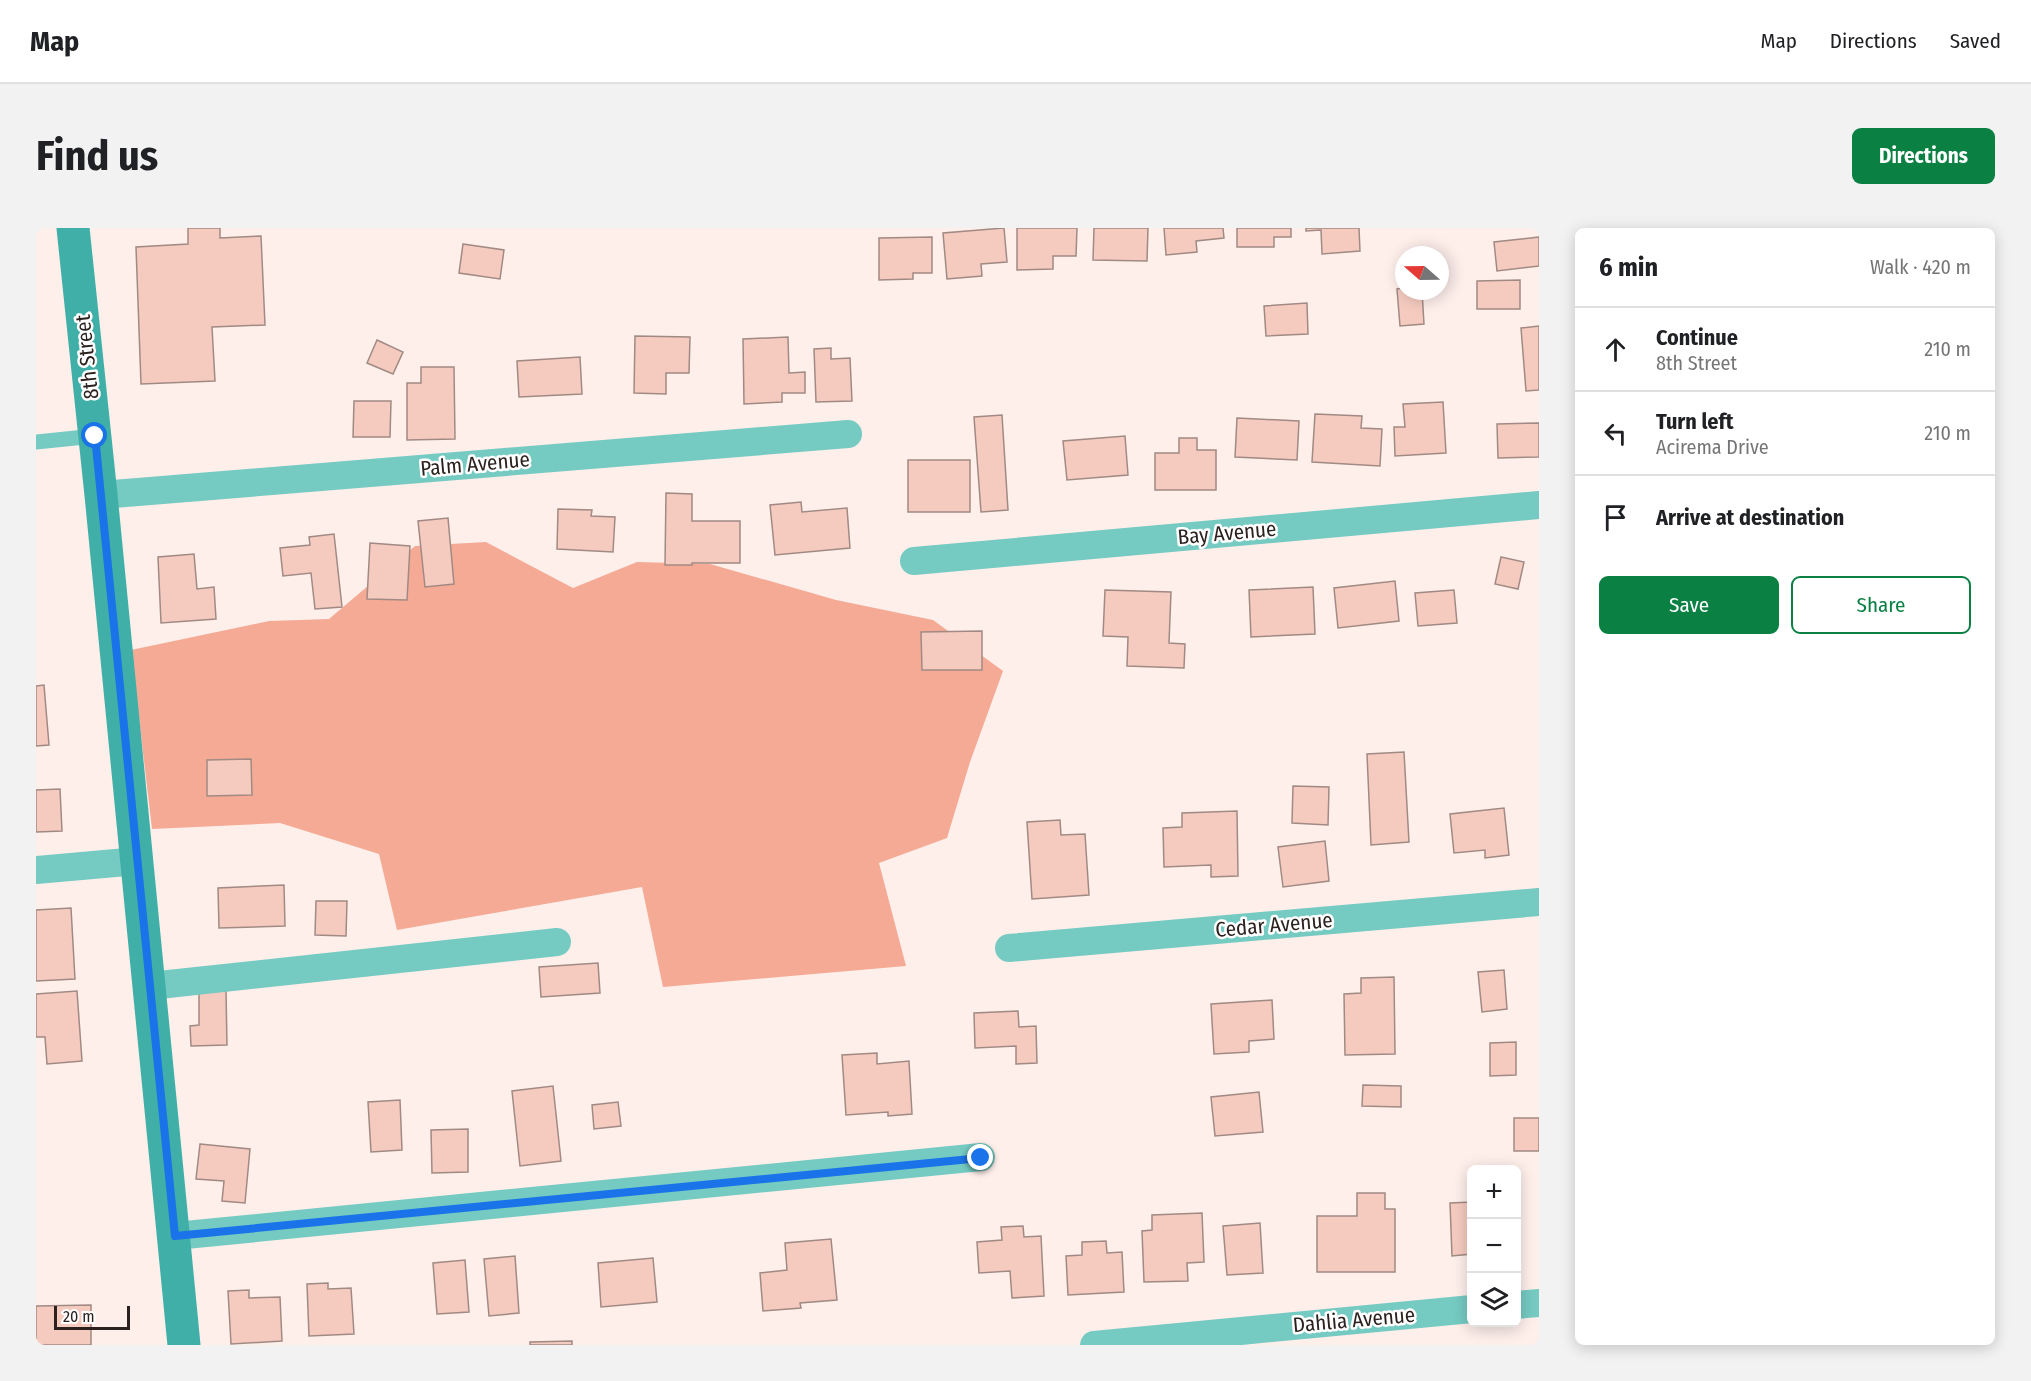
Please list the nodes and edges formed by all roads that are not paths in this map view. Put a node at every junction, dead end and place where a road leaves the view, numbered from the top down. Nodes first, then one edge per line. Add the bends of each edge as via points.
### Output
1 (73, 228) edge
2 (848, 434) dead end
3 (95, 436) junction
4 (36, 442) edge
5 (101, 495) junction
6 (1539, 505) edge
7 (914, 561) dead end
8 (138, 861) junction
9 (36, 870) edge
10 (1539, 902) edge
11 (556, 942) dead end
12 (1009, 948) dead end
13 (150, 986) junction
14 (981, 1158) dead end
15 (175, 1236) junction
16 (1539, 1303) edge
17 (1521, 1305) edge
18 (1467, 1309) edge
19 (184, 1345) edge
20 (1094, 1345) edge

1 - 3 street, 8th Street
2 - 5 street, Palm Avenue
3 - 4 lane
3 - 5 street, 8th Street
5 - 8 street, 8th Street
6 - 7 street, Bay Avenue
8 - 9 street
8 - 13 street, 8th Street
10 - 12 street, Cedar Avenue
11 - 13 street
13 - 15 street, 8th Street
14 - 15 street
15 - 19 street, 8th Street
16 - 17 street
18 - 20 street, Dahlia Avenue

